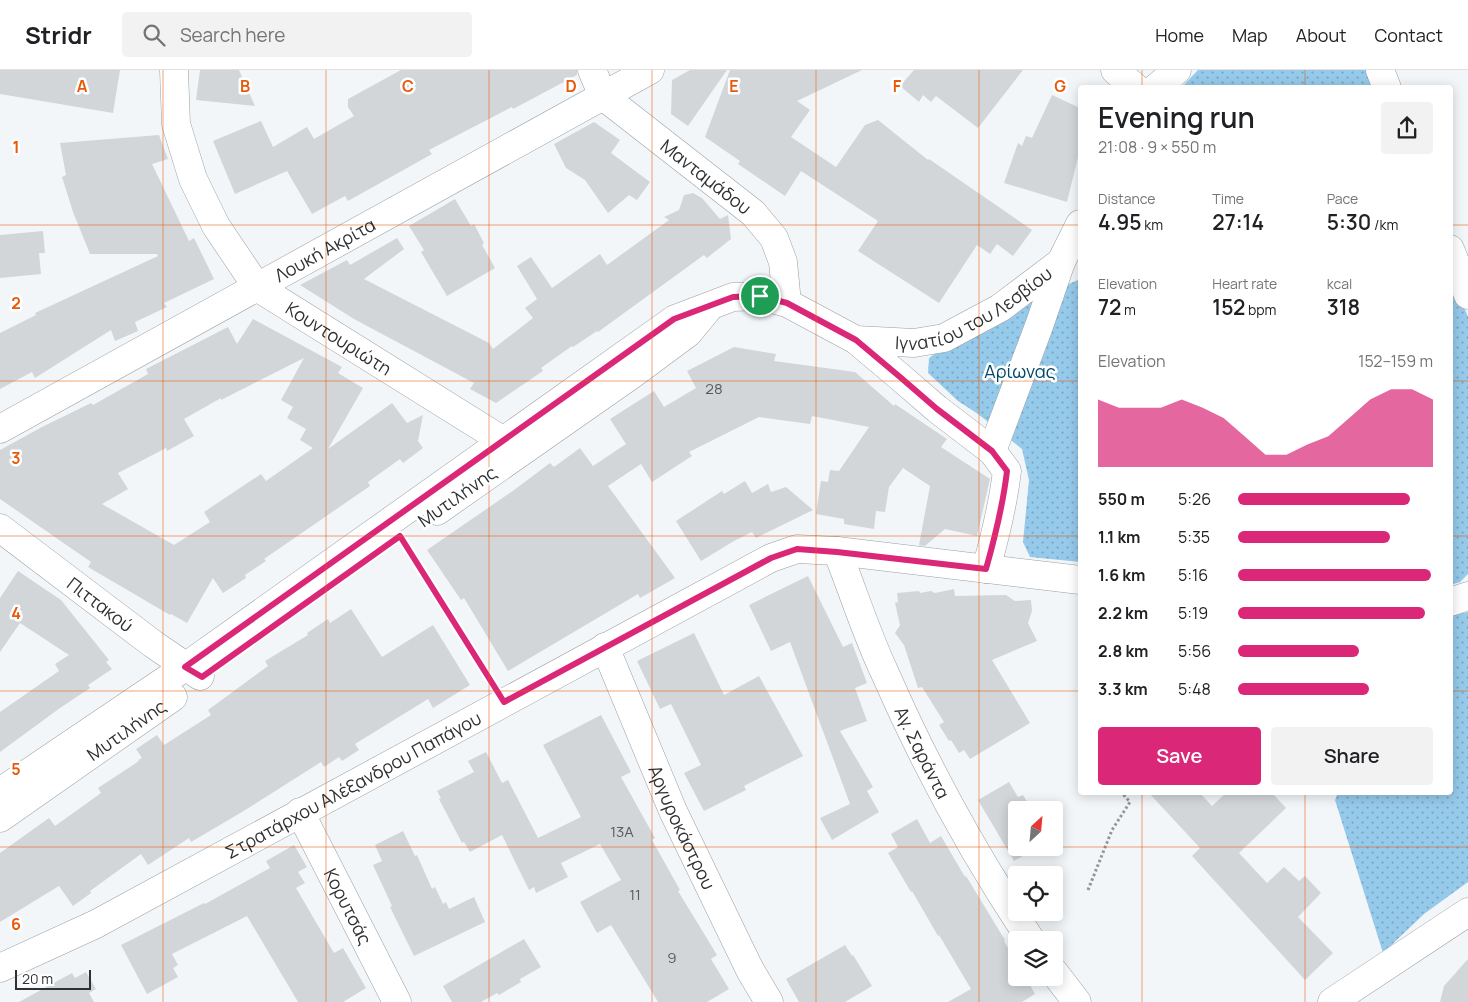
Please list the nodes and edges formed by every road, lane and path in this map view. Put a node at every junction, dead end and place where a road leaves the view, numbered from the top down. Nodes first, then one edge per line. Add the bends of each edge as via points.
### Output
1 (174, 70) edge
2 (592, 70) edge
3 (650, 70) edge
4 (1114, 70) edge
5 (1176, 70) edge
6 (1380, 70) edge
7 (1132, 85) edge
8 (1159, 85) edge
9 (1386, 85) edge
10 (603, 96) junction
11 (1078, 228) edge
12 (1453, 257) edge
13 (1061, 262) junction
14 (257, 287) junction
15 (1468, 295) edge
16 (787, 303) junction
17 (856, 340) junction
18 (0, 428) edge
19 (512, 446) junction
20 (992, 451) junction
21 (0, 528) edge
22 (400, 536) junction
23 (837, 552) junction
24 (986, 569) junction
25 (1078, 580) edge
26 (1468, 596) edge
27 (1453, 601) edge
28 (605, 647) junction
29 (194, 672) junction
30 (504, 702) junction
31 (0, 792) edge
32 (1124, 795) edge
33 (300, 812) junction
34 (0, 818) edge
35 (1088, 890) dead end
36 (1468, 912) edge
37 (1025, 931) edge
38 (0, 968) edge
39 (1063, 984) edge
40 (397, 1002) edge
41 (770, 1002) edge
42 (1077, 1002) edge
43 (1332, 1002) edge

1 - 14 street, Κουντουριώτη via 176,124 193,179 216,226
2 - 10 street, Μανταμάδου
3 - 10 street, Λουκή Ακρίτα
4 - 7 street
5 - 8 street
6 - 9 street
10 - 14 street, Λουκή Ακρίτα
10 - 16 street, Μανταμάδου via 753,212 774,238 783,262
11 - 13 street, Ιγνατίου του Λεσβίου
12 - 15 street
13 - 17 street, Ιγνατίου του Λεσβίου via 1000,308 944,338 914,343
13 - 20 street
14 - 18 street, Λουκή Ακρίτα
14 - 19 street, Κουντουριώτη
16 - 17 street, Ιγνατίου του Λεσβίου
16 - 19 street, Μυτιλήνης via 760,296 733,297 674,319
17 - 20 street
19 - 22 street, Μυτιλήνης
19 - 29 street, Μυτιλήνης
20 - 24 street via 1007,471 998,527
21 - 29 street, Πιττακού
22 - 29 street, Μυτιλήνης
22 - 30 path
23 - 24 street, Στρατάρχου Αλέξανδρου Παπάγου
23 - 28 street, Στρατάρχου Αλέξανδρου Παπάγου via 797,549 771,558
23 - 37 street, Αγ. Σαράντα via 883,670 939,788
24 - 25 street, Στρατάρχου Αλέξανδρου Παπάγου
26 - 27 street
28 - 30 street, Στρατάρχου Αλέξανδρου Παπάγου
28 - 41 street, Αργυροκάστρου via 673,811 750,970
29 - 31 street, Μυτιλήνης
29 - 34 street, Μυτιλήνης
30 - 33 street, Στρατάρχου Αλέξανδρου Παπάγου
32 - 35 path via 1130,802 1112,830
33 - 38 street, Στρατάρχου Αλέξανδρου Παπάγου via 96,924
33 - 40 street, Κορυτσάς
36 - 43 street
39 - 42 street

